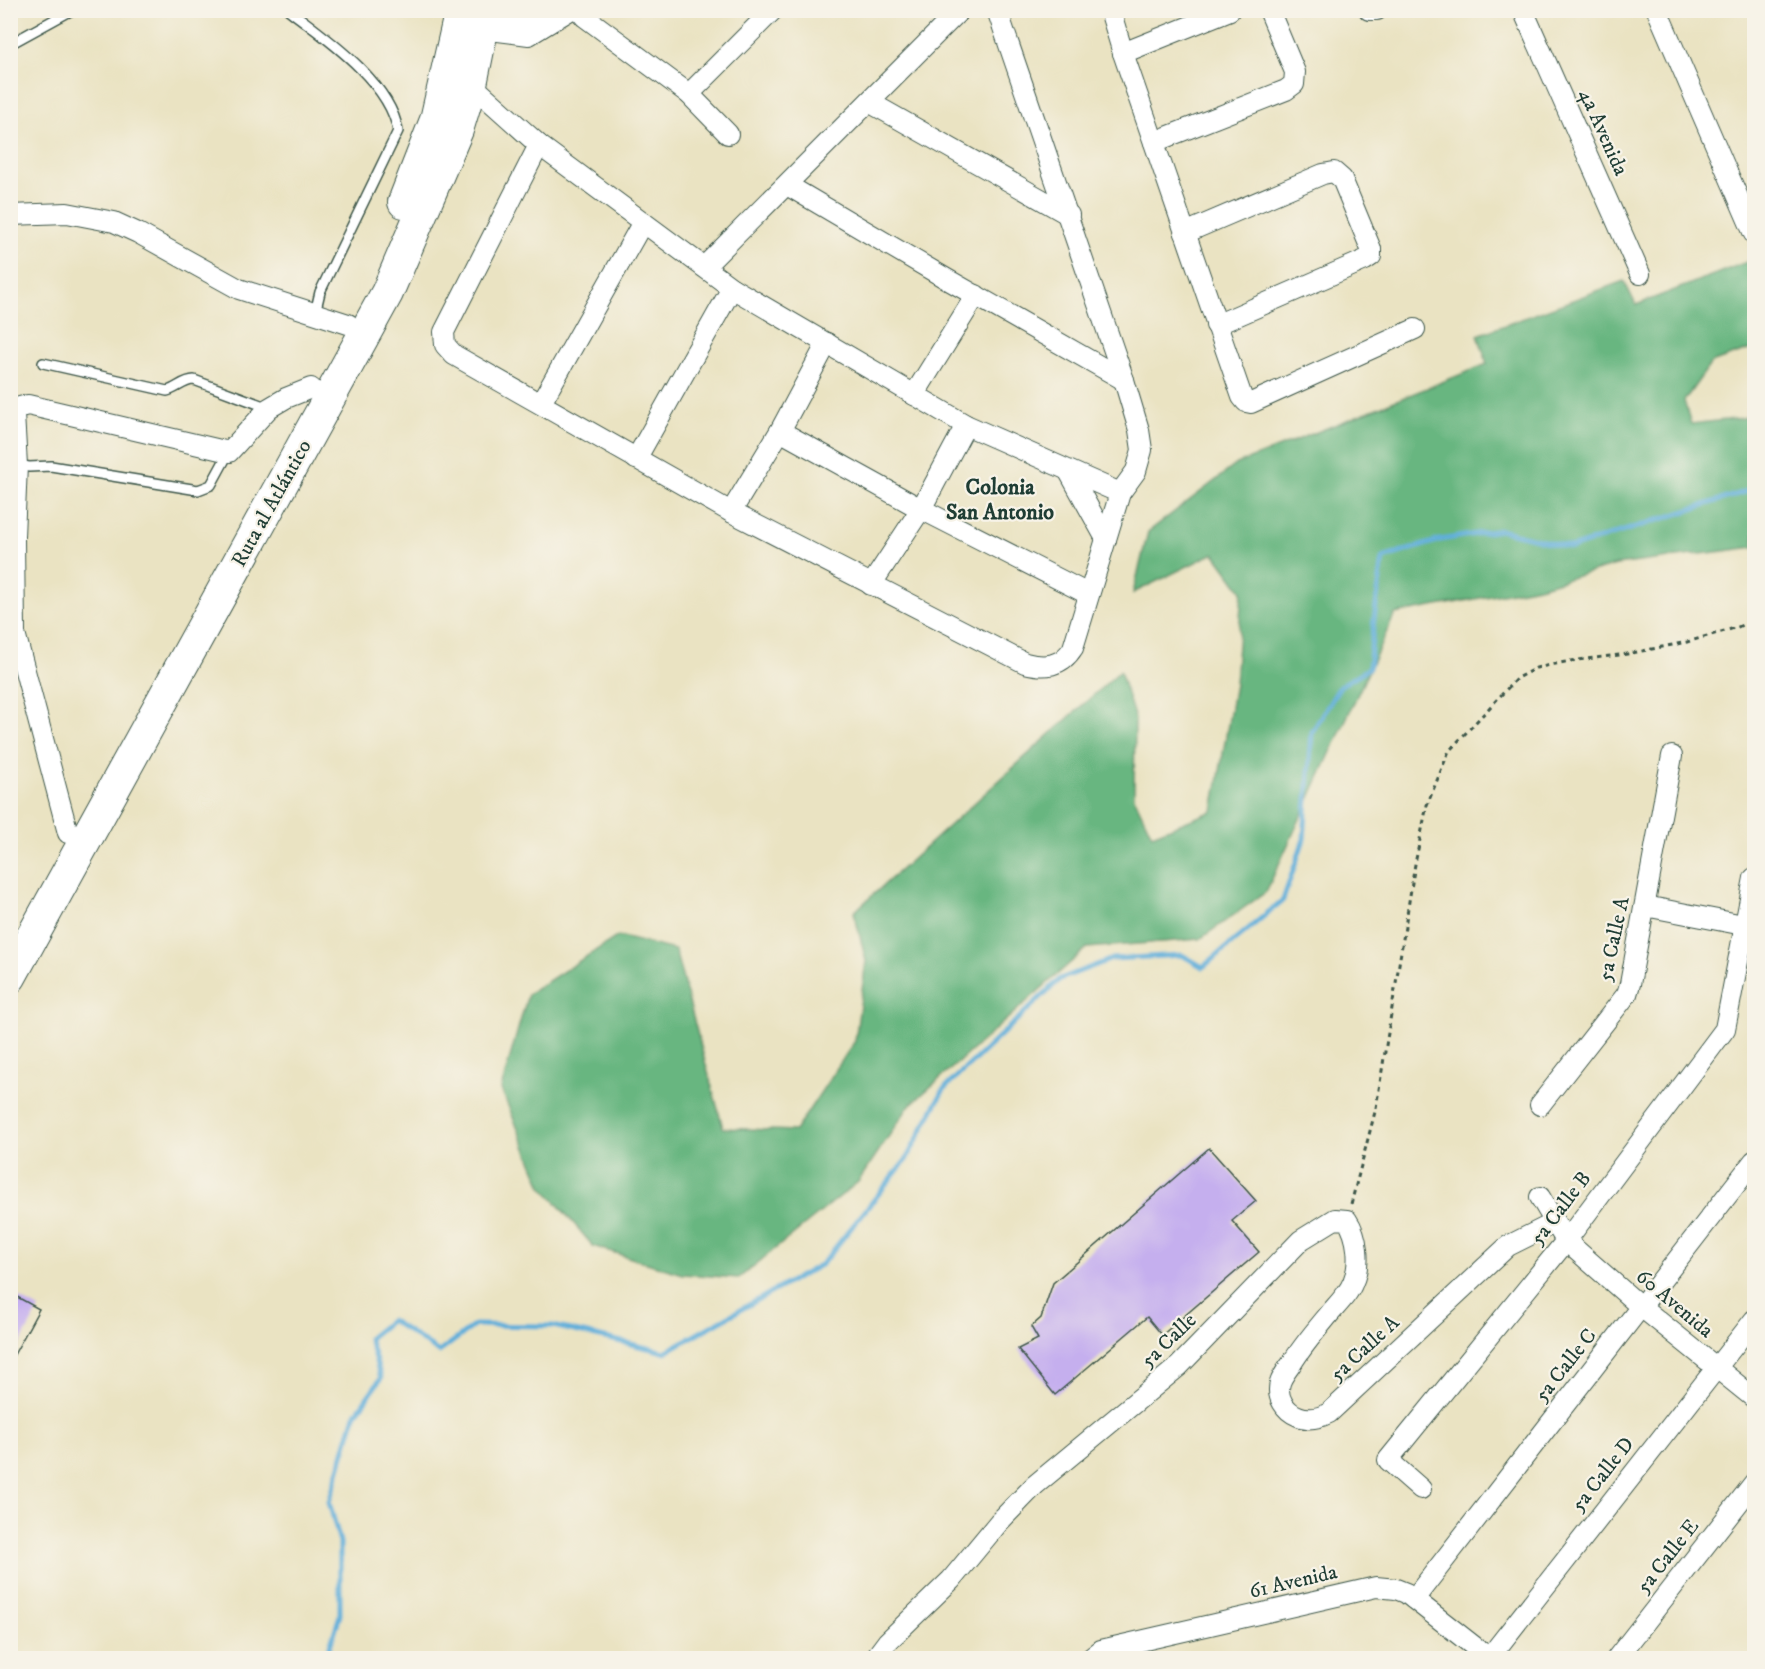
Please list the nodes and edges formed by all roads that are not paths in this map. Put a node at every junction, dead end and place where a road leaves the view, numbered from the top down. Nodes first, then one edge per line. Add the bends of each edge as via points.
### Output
1 (72, 10) edge
2 (289, 10) edge
3 (570, 10) edge
4 (579, 10) edge
5 (773, 10) edge
6 (960, 10) edge
7 (997, 10) edge
8 (1110, 10) edge
9 (1230, 10) edge
10 (1269, 10) edge
11 (1369, 10) edge
12 (1377, 10) edge
13 (1523, 10) edge
14 (1657, 10) edge
15 (479, 16) edge
16 (10, 44) edge
17 (1123, 53) junction
18 (471, 84) junction
19 (689, 94) junction
20 (869, 102) junction
21 (728, 134) dead end
22 (1154, 142) junction
23 (539, 145) junction
24 (787, 185) junction
25 (10, 215) edge
26 (1069, 215) junction
27 (643, 222) junction
28 (1185, 233) junction
29 (1754, 234) edge
30 (704, 267) junction
31 (1640, 274) dead end
32 (732, 288) junction
33 (975, 295) junction
34 (315, 313) junction
35 (348, 324) junction
36 (1216, 325) junction
37 (1415, 329) dead end
38 (827, 344) junction
39 (43, 363) dead end
40 (1124, 380) junction
41 (311, 388) junction
42 (914, 395) junction
43 (541, 404) junction
44 (269, 408) junction
45 (966, 425) junction
46 (780, 431) junction
47 (229, 452) junction
48 (636, 459) junction
49 (16, 465) junction
50 (1069, 472) junction
51 (1120, 493) junction
52 (921, 509) junction
53 (731, 512) junction
54 (1106, 539) junction
55 (871, 585) junction
56 (1088, 594) junction
57 (1672, 756) dead end
58 (68, 832) junction
59 (1755, 878) edge
60 (1644, 906) junction
61 (1750, 926) edge
62 (10, 935) edge
63 (10, 977) edge
64 (1540, 1105) dead end
65 (1755, 1161) edge
66 (1540, 1197) dead end
67 (1347, 1220) joint
68 (1554, 1222) junction
69 (1566, 1241) junction
70 (1640, 1306) junction
71 (1755, 1320) edge
72 (1715, 1368) junction
73 (1755, 1398) edge
74 (1755, 1483) edge
75 (1421, 1489) dead end
76 (1414, 1599) junction
77 (1489, 1658) edge
78 (875, 1659) edge
79 (1091, 1659) edge
80 (1617, 1659) edge

1 - 16 lane
2 - 34 lane via 344,52 381,94 398,131 320,292
3 - 15 street via 529,35
4 - 19 street
5 - 19 street
6 - 20 street
7 - 26 street
8 - 17 street
9 - 17 street
10 - 22 street via 1295,72 1294,84
11 - 12 street
13 - 31 street, 4a Avenida
14 - 29 street
15 - 18 highway, Ruta al Atlántico
15 - 35 highway, Ruta al Atlántico via 398,218
17 - 22 street
18 - 23 street
18 - 63 highway, Ruta al Atlántico via 457,130 387,293
19 - 21 street
20 - 24 street
20 - 26 street
22 - 28 street
23 - 27 street
23 - 43 street via 444,332 445,345 454,355
24 - 30 street
24 - 33 street
25 - 34 street via 67,213 114,222 238,289
26 - 40 street
27 - 30 street
27 - 43 street
28 - 36 street
28 - 36 street via 1334,172 1342,179 1371,249 1371,256 1365,260
30 - 32 street
32 - 38 street
32 - 48 street
33 - 40 street
33 - 42 street
34 - 35 street
35 - 41 highway, Ruta al Atlántico
36 - 37 street via 1242,397 1251,403
38 - 42 street
38 - 46 street
39 - 44 lane via 167,391 194,380
40 - 51 street via 1142,450 1136,471
41 - 44 street
41 - 58 highway, Ruta al Atlántico
42 - 45 street
43 - 48 street
44 - 47 street
45 - 50 street
45 - 52 street
46 - 52 street
46 - 53 street
47 - 49 lane via 211,485 198,490 51,466
47 - 49 street via 28,405 16,408 14,414
48 - 53 street
49 - 58 street via 15,633
50 - 51 street
50 - 54 street
51 - 54 street
52 - 55 street
52 - 56 street
53 - 55 street
54 - 56 street
55 - 56 street via 1037,666 1066,659 1073,648
57 - 60 street, 5a Calle A
58 - 62 highway, Ruta al Atlántico
59 - 61 street, 5a Calle B
60 - 61 street
60 - 64 street, 5a Calle A via 1627,994
61 - 69 street, 5a Calle B via 1725,1029
65 - 70 street, 5a Calle C
66 - 68 street
67 - 68 street, 5a Calle A via 1353,1230 1358,1264 1353,1282 1280,1381 1284,1407 1299,1417 1318,1418 1329,1413 1508,1246
67 - 78 street, 5a Calle via 1335,1219 1300,1240 1179,1366 1035,1485
68 - 69 street
69 - 70 street, 60 Avenida
69 - 75 street, 5a Calle B via 1388,1460
70 - 72 street, 60 Avenida
70 - 76 street, 5a Calle C
71 - 72 street, 5a Calle D
72 - 73 street, 60 Avenida
72 - 77 street, 5a Calle D
74 - 80 street, 5a Calle E
76 - 77 street, 61 Avenida
76 - 79 street, 61 Avenida via 1396,1589 1376,1587 1101,1650

